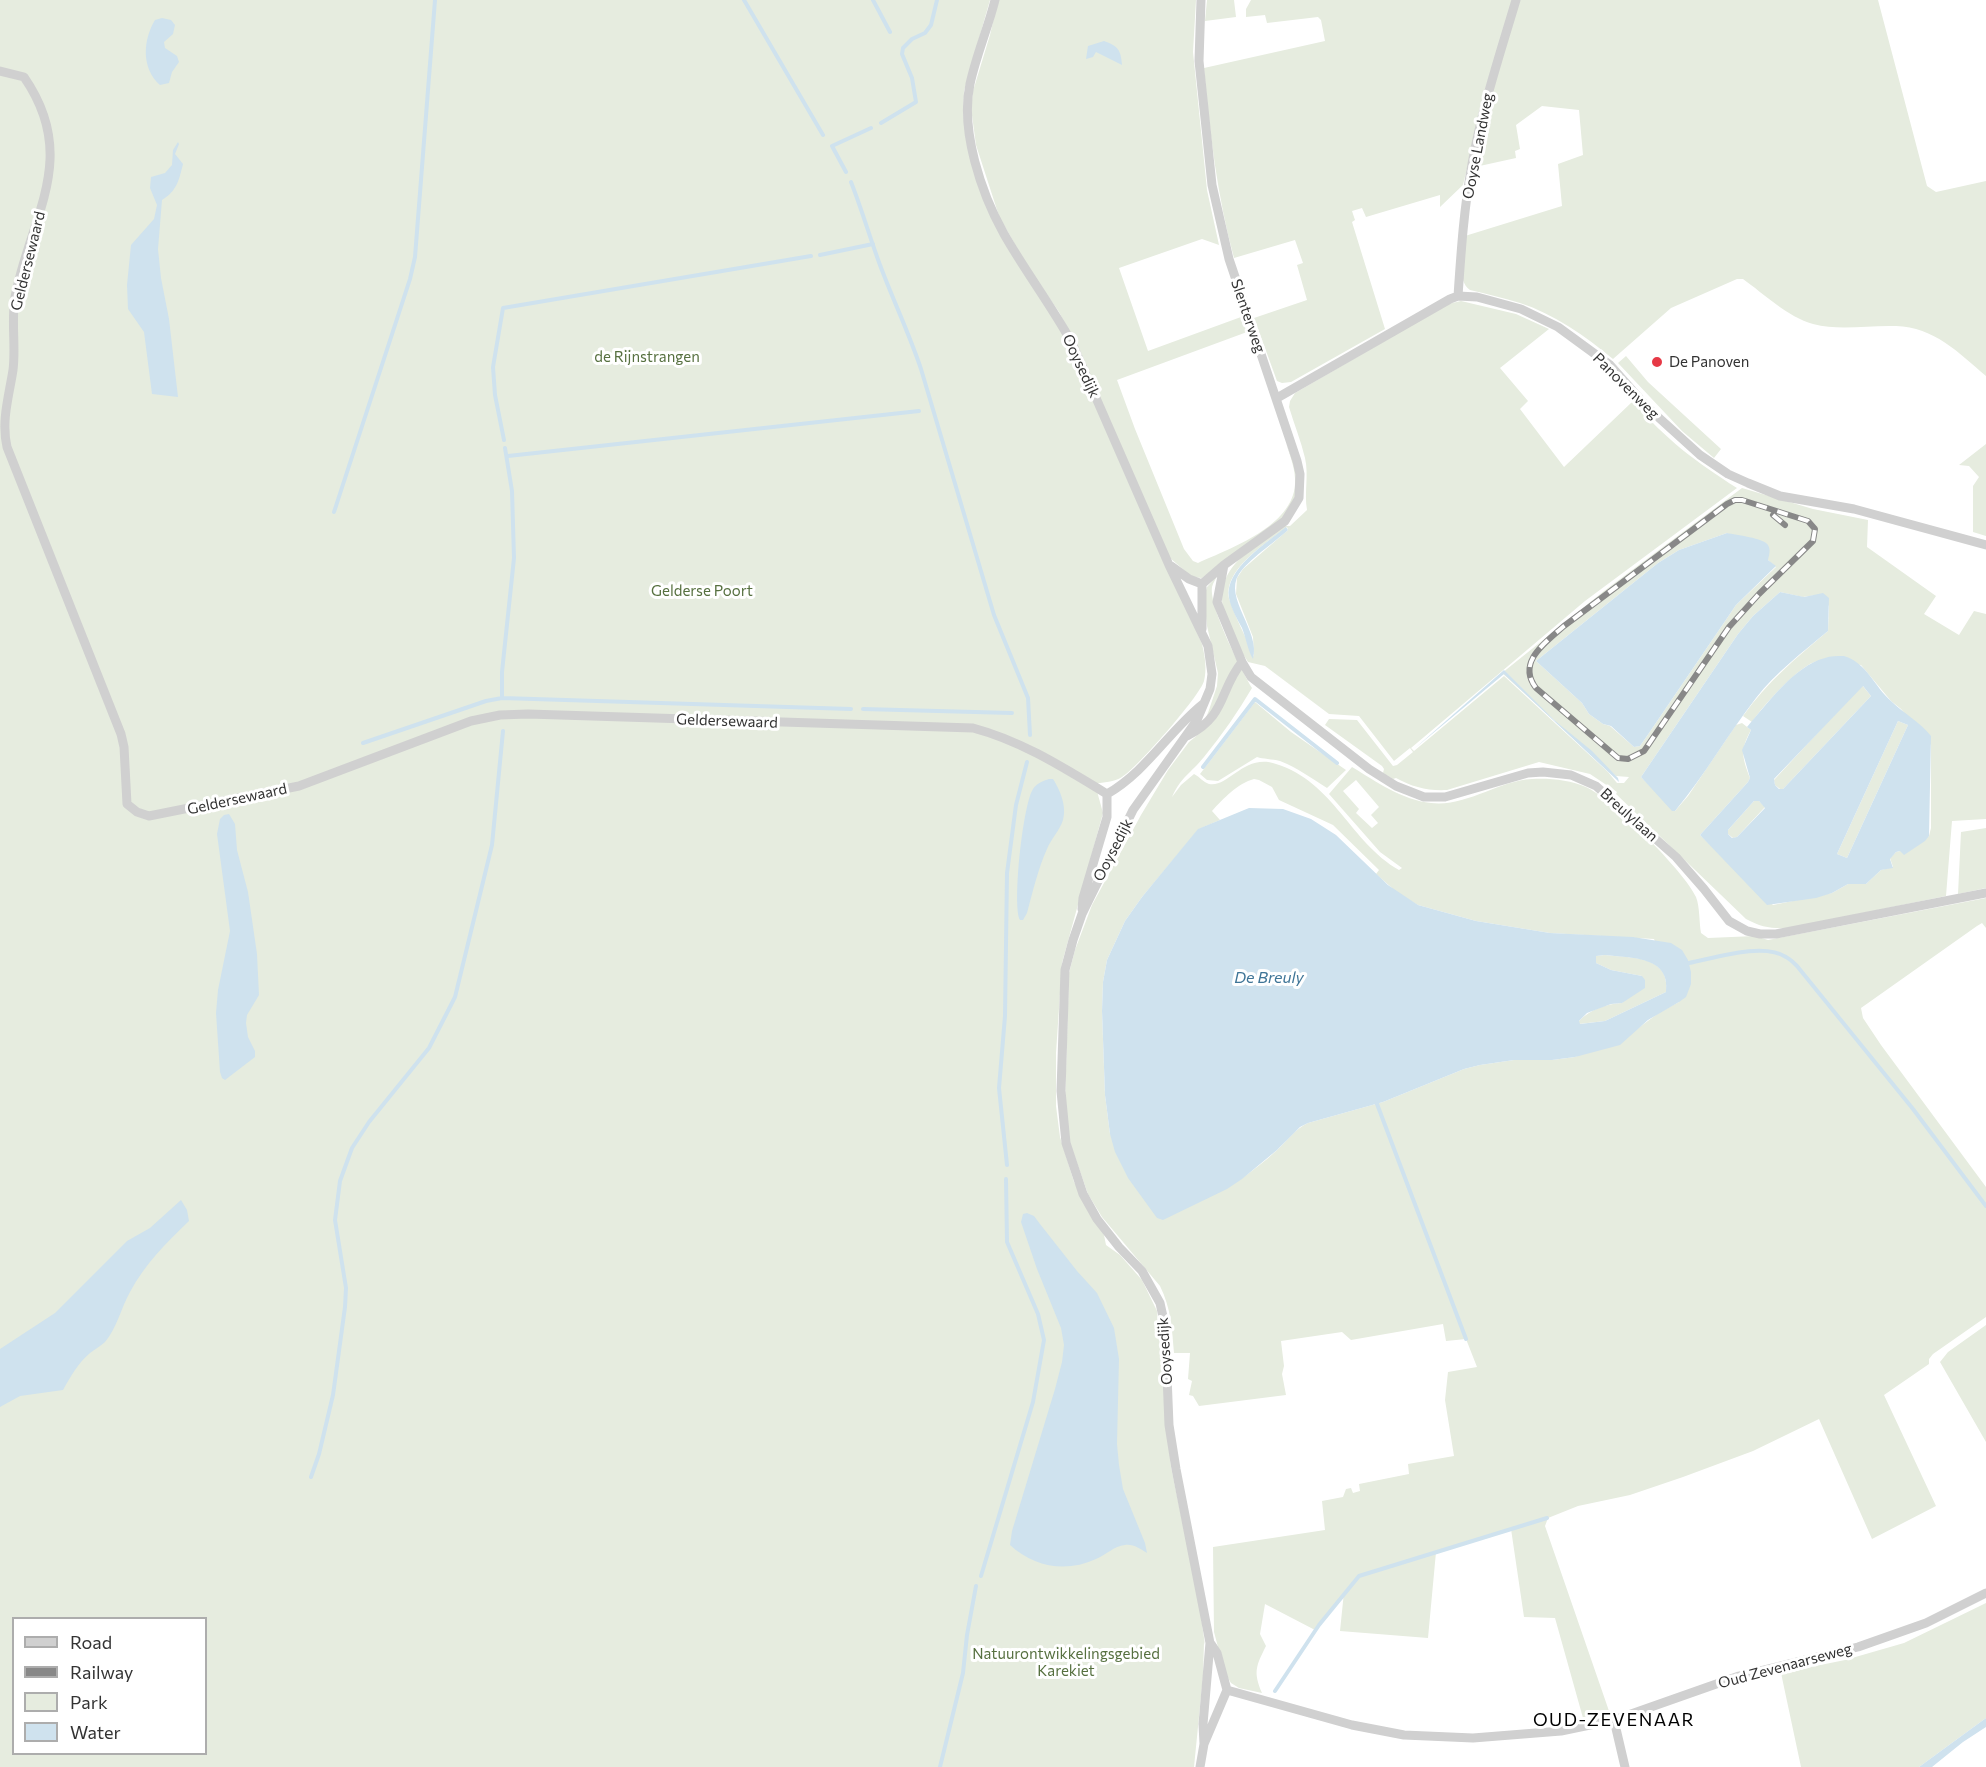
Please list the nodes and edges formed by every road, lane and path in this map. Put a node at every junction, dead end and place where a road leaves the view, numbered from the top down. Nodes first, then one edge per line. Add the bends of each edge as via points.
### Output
1 (995, 0) edge
2 (1202, 0) edge
3 (1516, 0) edge
4 (0, 70) edge
5 (1458, 296) junction
6 (1277, 398) junction
7 (1986, 545) edge
8 (1169, 565) junction
9 (1224, 565) junction
10 (1202, 584) junction
11 (1202, 632) junction
12 (1242, 662) junction
13 (1204, 703) junction
14 (1185, 737) junction
15 (1107, 794) junction
16 (1986, 893) edge
17 (1082, 914) junction
18 (1986, 1593) edge
19 (1210, 1643) junction
20 (1227, 1690) junction
21 (1614, 1720) junction
22 (1204, 1744) junction
23 (1200, 1767) edge
24 (1625, 1767) edge

1 - 8 street, Ooysedijk via 970,84 968,110 974,158 1003,233 1072,343
2 - 6 street, Slenterweg via 1199,61 1212,185 1229,259
3 - 5 street, Ooyse Landweg via 1490,84 1472,164
4 - 15 street, Geldersewaard via 24,77 36,94 51,150 50,178 15,297 14,364 4,437 121,734 127,804 136,812 149,816 299,786 471,722 528,714 973,728 1026,747
5 - 6 street
5 - 7 street, Panovenweg via 1521,309 1558,327 1610,365 1647,407 1700,455 1738,479 1780,496 1854,509
6 - 9 street, Slenterweg via 1299,467 1299,498 1285,521
8 - 10 street
8 - 11 street, Ooysedijk
9 - 10 street, Slenterweg
9 - 12 street, Breulylaan via 1217,602
10 - 11 street
11 - 13 street, Ooysedijk via 1212,674
12 - 14 street via 1216,712 1199,730
12 - 16 street, Breulylaan via 1260,685 1369,769 1424,797 1445,797 1543,772 1572,775 1596,786 1676,857 1730,921 1747,931 1776,934
13 - 14 street, Ooysedijk
13 - 15 street via 1186,717 1128,781
14 - 17 street, Ooysedijk via 1133,810
15 - 17 street via 1107,817 1083,898
17 - 19 street, Ooysedijk via 1065,970 1061,1091 1066,1143 1097,1219 1142,1271 1160,1303 1165,1326 1169,1425
18 - 21 street, Oud Zevenaarseweg via 1926,1623 1858,1647 1739,1676
19 - 20 street via 1217,1653
19 - 22 street, Ooysedijk
20 - 21 street, Oud Zevenaarseweg via 1352,1725 1404,1735 1473,1738 1561,1731
20 - 22 street
21 - 24 street
22 - 23 street

